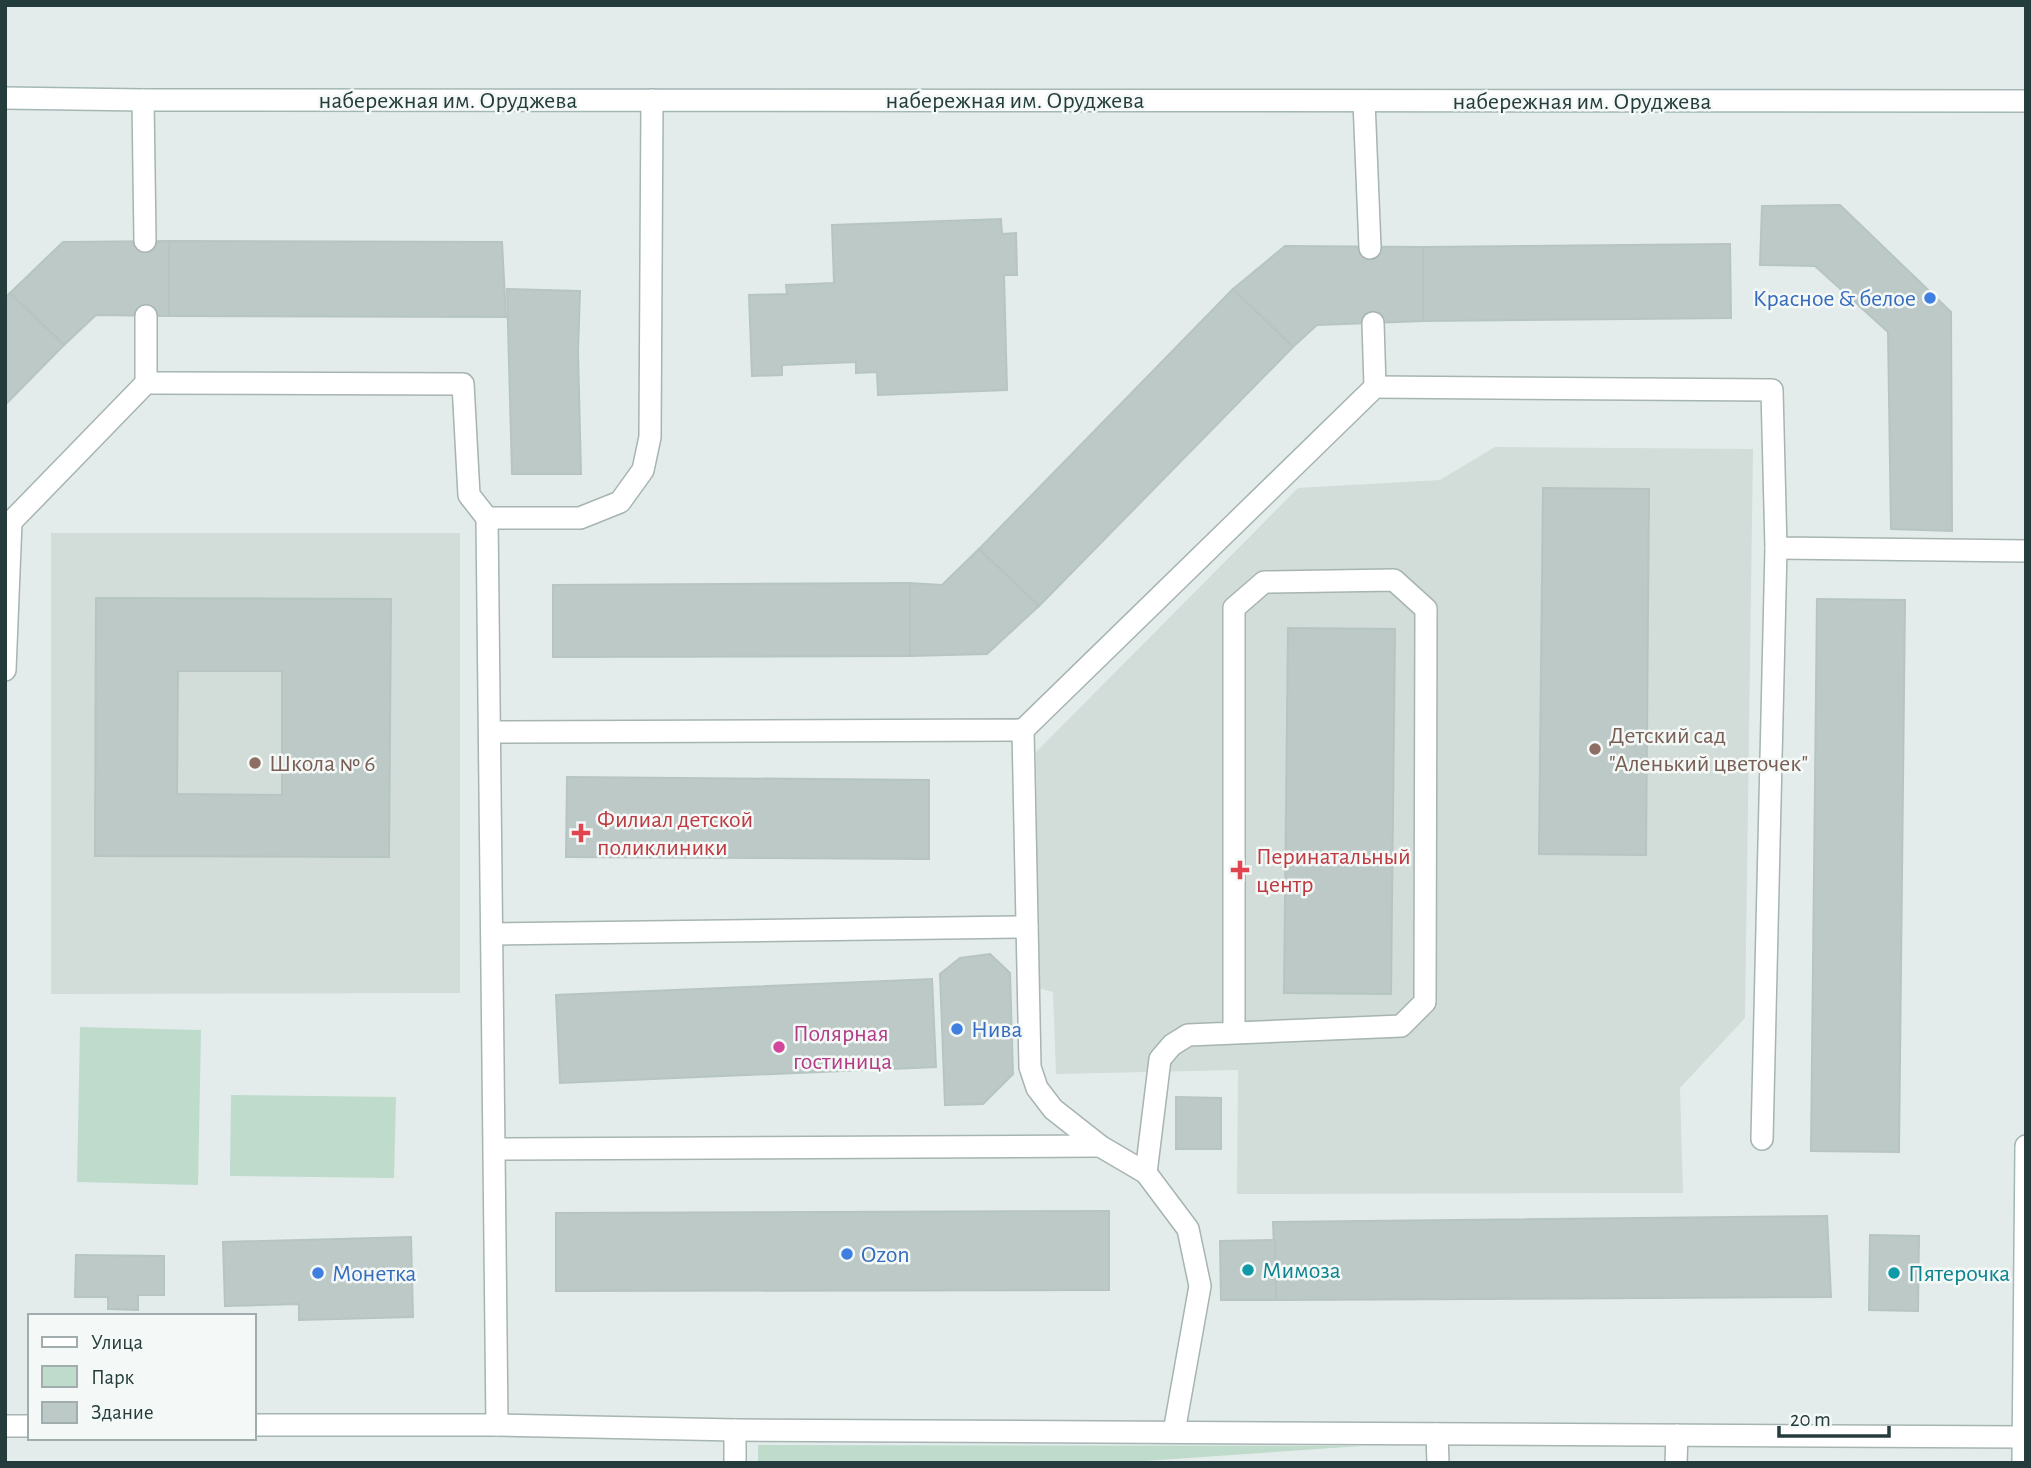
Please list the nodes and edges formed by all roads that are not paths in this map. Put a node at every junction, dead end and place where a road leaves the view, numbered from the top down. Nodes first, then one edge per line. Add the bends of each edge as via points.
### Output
1 (5, 98) edge
2 (143, 100) junction
3 (652, 100) junction
4 (1364, 101) junction
5 (2026, 101) edge
6 (145, 241) dead end
7 (1370, 248) dead end
8 (146, 316) dead end
9 (1373, 323) dead end
10 (146, 383) junction
11 (1375, 387) junction
12 (487, 518) junction
13 (8, 525) edge
14 (1776, 548) junction
15 (2026, 551) edge
16 (5, 670) edge
17 (1023, 730) junction
18 (491, 732) junction
19 (1027, 927) junction
20 (492, 934) junction
21 (1234, 1032) junction
22 (1762, 1139) dead end
23 (1100, 1146) junction
24 (2026, 1146) edge
25 (495, 1149) junction
26 (1146, 1173) junction
27 (256, 1425) edge
28 (497, 1425) junction
29 (5, 1426) edge
30 (28, 1426) edge
31 (735, 1430) junction
32 (1174, 1432) junction
33 (1437, 1434) junction
34 (1677, 1435) junction
35 (2023, 1437) junction
36 (735, 1463) edge
37 (1438, 1463) edge
38 (1676, 1463) edge
39 (2023, 1463) edge

1 - 2 street, набережная им. Оруджева
2 - 3 street, набережная им. Оруджева
2 - 6 street
3 - 4 street, набережная им. Оруджева
3 - 12 street via 650,437 643,470 620,502 580,518
4 - 5 street, набережная им. Оруджева
4 - 7 street
8 - 10 street
9 - 11 street
10 - 12 street via 463,384 469,495
10 - 13 street
11 - 14 street via 1772,390
11 - 17 street
12 - 18 street
13 - 16 street
14 - 15 street
14 - 22 street
17 - 18 street
17 - 19 street
18 - 20 street
19 - 20 street
19 - 23 street via 1030,1067 1037,1088 1053,1109
20 - 25 street
21 - 21 street via 1401,1026 1425,1002 1426,609 1394,580 1264,582 1234,608
21 - 26 street via 1188,1035 1160,1059
23 - 25 street
23 - 26 street
24 - 35 street
25 - 28 street
26 - 32 street via 1188,1229 1200,1286
27 - 28 street
28 - 31 street
29 - 30 street
31 - 32 street
31 - 36 street
32 - 33 street
33 - 34 street
33 - 37 street
34 - 35 street
34 - 38 street
35 - 39 street

